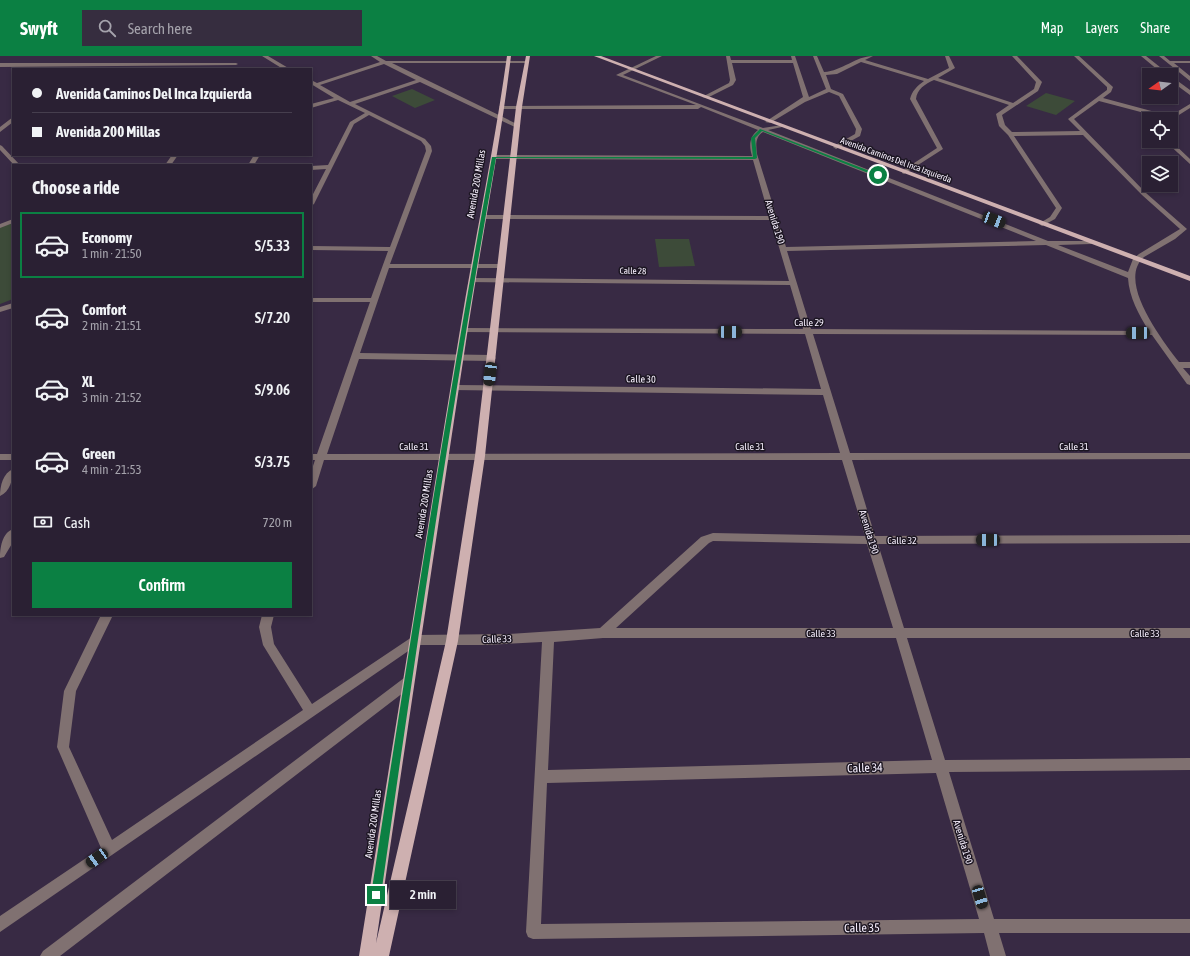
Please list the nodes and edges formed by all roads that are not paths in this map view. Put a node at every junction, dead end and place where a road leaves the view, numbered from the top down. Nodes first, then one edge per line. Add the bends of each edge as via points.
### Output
1 (264, 56) edge
2 (373, 56) edge
3 (596, 56) edge
4 (660, 56) edge
5 (793, 56) edge
6 (815, 56) edge
7 (871, 56) edge
8 (947, 56) edge
9 (1014, 56) edge
10 (1076, 56) edge
11 (1143, 56) edge
12 (1161, 56) edge
13 (729, 58) edge
14 (508, 59) edge
15 (527, 59) edge
16 (82, 60) dead end
17 (862, 61) junction
18 (384, 62) junction
19 (795, 62) junction
20 (1169, 62) junction
21 (1190, 62) edge
22 (77, 64) junction
23 (0, 65) edge
24 (72, 68) edge
25 (232, 68) edge
26 (285, 68) edge
27 (1158, 68) edge
28 (632, 70) junction
29 (823, 74) junction
30 (936, 79) junction
31 (420, 80) junction
32 (1190, 80) edge
33 (928, 81) junction
34 (313, 84) edge
35 (1178, 84) edge
36 (829, 90) junction
37 (1190, 93) edge
38 (705, 97) junction
39 (338, 98) junction
40 (1099, 99) junction
41 (803, 101) junction
42 (350, 104) junction
43 (1012, 104) junction
44 (312, 106) edge
45 (1190, 106) edge
46 (502, 107) junction
47 (519, 107) junction
48 (705, 107) junction
49 (1148, 112) edge
50 (369, 113) junction
51 (1178, 113) edge
52 (501, 119) junction
53 (12, 120) edge
54 (517, 126) junction
55 (765, 126) junction
56 (780, 126) joint
57 (0, 130) edge
58 (1084, 133) junction
59 (1010, 134) junction
60 (0, 147) edge
61 (836, 147) junction
62 (1175, 148) edge
63 (494, 157) junction
64 (514, 157) junction
65 (755, 158) junction
66 (1190, 162) edge
67 (16, 164) edge
68 (328, 167) junction
69 (312, 168) edge
70 (904, 172) junction
71 (312, 202) edge
72 (483, 217) junction
73 (507, 217) junction
74 (773, 218) junction
75 (12, 221) edge
76 (1042, 224) junction
77 (0, 226) edge
78 (1187, 229) edge
79 (1091, 242) junction
80 (1052, 243) junction
81 (312, 248) edge
82 (392, 249) junction
83 (783, 250) junction
84 (1137, 259) junction
85 (386, 266) junction
86 (501, 266) junction
87 (474, 267) junction
88 (1130, 276) junction
89 (1190, 279) edge
90 (472, 280) junction
91 (500, 280) junction
92 (793, 283) junction
93 (312, 300) edge
94 (375, 300) junction
95 (12, 305) edge
96 (0, 310) edge
97 (464, 330) junction
98 (495, 330) junction
99 (808, 333) junction
100 (1153, 333) junction
101 (355, 356) junction
102 (460, 358) junction
103 (492, 358) junction
104 (1177, 365) junction
105 (1190, 365) edge
106 (1190, 382) edge
107 (456, 388) junction
108 (488, 388) junction
109 (826, 392) junction
110 (480, 456) junction
111 (1190, 456) edge
112 (0, 457) edge
113 (12, 457) edge
114 (312, 457) edge
115 (321, 457) junction
116 (445, 457) junction
117 (846, 457) junction
118 (12, 474) edge
119 (312, 483) edge
120 (0, 492) edge
121 (12, 535) edge
122 (1190, 539) edge
123 (871, 540) junction
124 (0, 554) edge
125 (108, 616) edge
126 (268, 616) edge
127 (602, 633) junction
128 (900, 633) junction
129 (1190, 634) edge
130 (548, 638) junction
131 (415, 640) junction
132 (452, 641) junction
133 (408, 682) junction
134 (310, 711) junction
135 (1190, 764) edge
136 (940, 766) junction
137 (540, 777) junction
138 (109, 850) junction
139 (0, 925) edge
140 (989, 926) junction
141 (1190, 926) edge
142 (48, 956) edge
143 (367, 956) edge
144 (381, 956) edge
145 (998, 956) edge

1 - 26 street
2 - 18 street
3 - 28 main road, Avenida Caminos Del Inca Izquierda
4 - 28 street
5 - 19 street
6 - 29 street
7 - 17 street
8 - 30 street via 952,68
9 - 43 street via 1039,86
10 - 40 street via 1110,87
11 - 27 street
12 - 20 street
13 - 19 street
13 - 38 street via 733,80 731,84
14 - 15 street
14 - 18 street
14 - 46 main road, Avenida 200 Millas
15 - 47 main road
16 - 22 street
17 - 29 street via 834,73
17 - 33 street
18 - 31 street
18 - 34 street
19 - 41 street via 806,93
20 - 21 street
20 - 32 street
22 - 23 street
22 - 24 street
22 - 25 street via 237,62
28 - 38 main road, Avenida Caminos Del Inca Izquierda
28 - 48 street, Avenida Caminos Del Inca Izquierda via 619,76
29 - 36 street
30 - 33 street
30 - 43 street
31 - 42 street
31 - 52 street
33 - 70 street via 913,95 913,100 940,148
34 - 39 street
35 - 37 street
36 - 41 street
36 - 61 street via 840,95 859,130 858,135
38 - 55 main road, Avenida Caminos Del Inca Izquierda
39 - 42 street
39 - 44 street
40 - 49 street
40 - 58 street via 1071,119
41 - 55 street
42 - 50 street
43 - 59 street via 999,114 1002,126
45 - 51 street
46 - 47 street
46 - 52 main road, Avenida 200 Millas
47 - 48 street
47 - 54 main road
48 - 55 street, Avenida Caminos Del Inca Izquierda
50 - 68 street via 352,123
50 - 82 street via 423,140 429,151
52 - 54 street
52 - 63 main road, Avenida 200 Millas
53 - 57 street
54 - 64 main road
55 - 56 street
55 - 65 street, Avenida 190 via 753,138
55 - 80 street, Avenida Caminos Del Inca Izquierda
56 - 61 main road, Avenida Caminos Del Inca Izquierda
58 - 59 street
58 - 78 street via 1144,194
59 - 76 street via 1059,208 1053,218
60 - 67 street
61 - 70 main road, Avenida Caminos Del Inca Izquierda
62 - 66 street
63 - 64 street
63 - 72 main road, Avenida 200 Millas
64 - 65 street
64 - 73 main road
65 - 74 street, Avenida 190
68 - 69 street
68 - 71 street
70 - 76 main road, Avenida Caminos Del Inca Izquierda
72 - 73 street
72 - 87 main road, Avenida 200 Millas
73 - 74 street
73 - 86 main road
74 - 83 street, Avenida 190
75 - 77 street
76 - 79 main road, Avenida Caminos Del Inca Izquierda
78 - 84 street
79 - 80 street
79 - 84 main road, Avenida Caminos Del Inca Izquierda
80 - 83 street
80 - 88 street, Avenida Caminos Del Inca Izquierda
81 - 82 street
82 - 85 street
83 - 92 street, Avenida 190
84 - 88 street
84 - 89 main road, Avenida Caminos Del Inca Izquierda
85 - 87 street
85 - 94 street
86 - 87 street
86 - 91 main road
87 - 90 main road, Avenida 200 Millas
88 - 100 street via 1140,310
90 - 91 street, Calle 28
90 - 97 main road, Avenida 200 Millas
91 - 92 street, Calle 28
91 - 98 main road
92 - 99 street, Avenida 190
93 - 94 street
94 - 101 street
95 - 96 street
97 - 98 street, Calle 29
97 - 102 main road, Avenida 200 Millas
98 - 99 street, Calle 29
98 - 103 main road
99 - 100 street, Calle 29
99 - 109 street, Avenida 190
100 - 104 street
101 - 102 street
101 - 115 street
102 - 103 street
102 - 107 main road, Avenida 200 Millas
103 - 108 main road
104 - 105 street
104 - 106 street
107 - 108 street, Calle 30
107 - 116 main road, Avenida 200 Millas
108 - 109 street, Calle 30
108 - 110 main road
109 - 117 street, Avenida 190
110 - 116 street, Calle 31
110 - 117 street, Calle 31
110 - 132 main road
111 - 117 street, Calle 31
112 - 113 street
114 - 115 street, Calle 31
115 - 116 street, Calle 31
115 - 119 street
116 - 131 main road, Avenida 200 Millas
117 - 123 street, Avenida 190
118 - 120 street
121 - 124 street
122 - 123 street, Calle 32
123 - 127 street, Calle 32 via 705,540
123 - 128 street, Avenida 190
125 - 138 street via 70,691 63,746
126 - 134 street via 265,627 269,645
127 - 128 street, Calle 33
127 - 130 street, Calle 33
128 - 129 street, Calle 33
128 - 136 street, Avenida 190
130 - 132 street, Calle 33
130 - 137 street
131 - 132 street, Calle 33
131 - 133 main road, Avenida 200 Millas
131 - 134 street
132 - 144 main road
133 - 142 street
133 - 143 main road, Avenida 200 Millas
134 - 138 street
135 - 136 street, Calle 34
136 - 137 street, Calle 34
136 - 140 street, Avenida 190
137 - 140 street, Calle 35 via 533,932
138 - 139 street
140 - 141 street, Calle 35
140 - 145 street, Avenida 190

